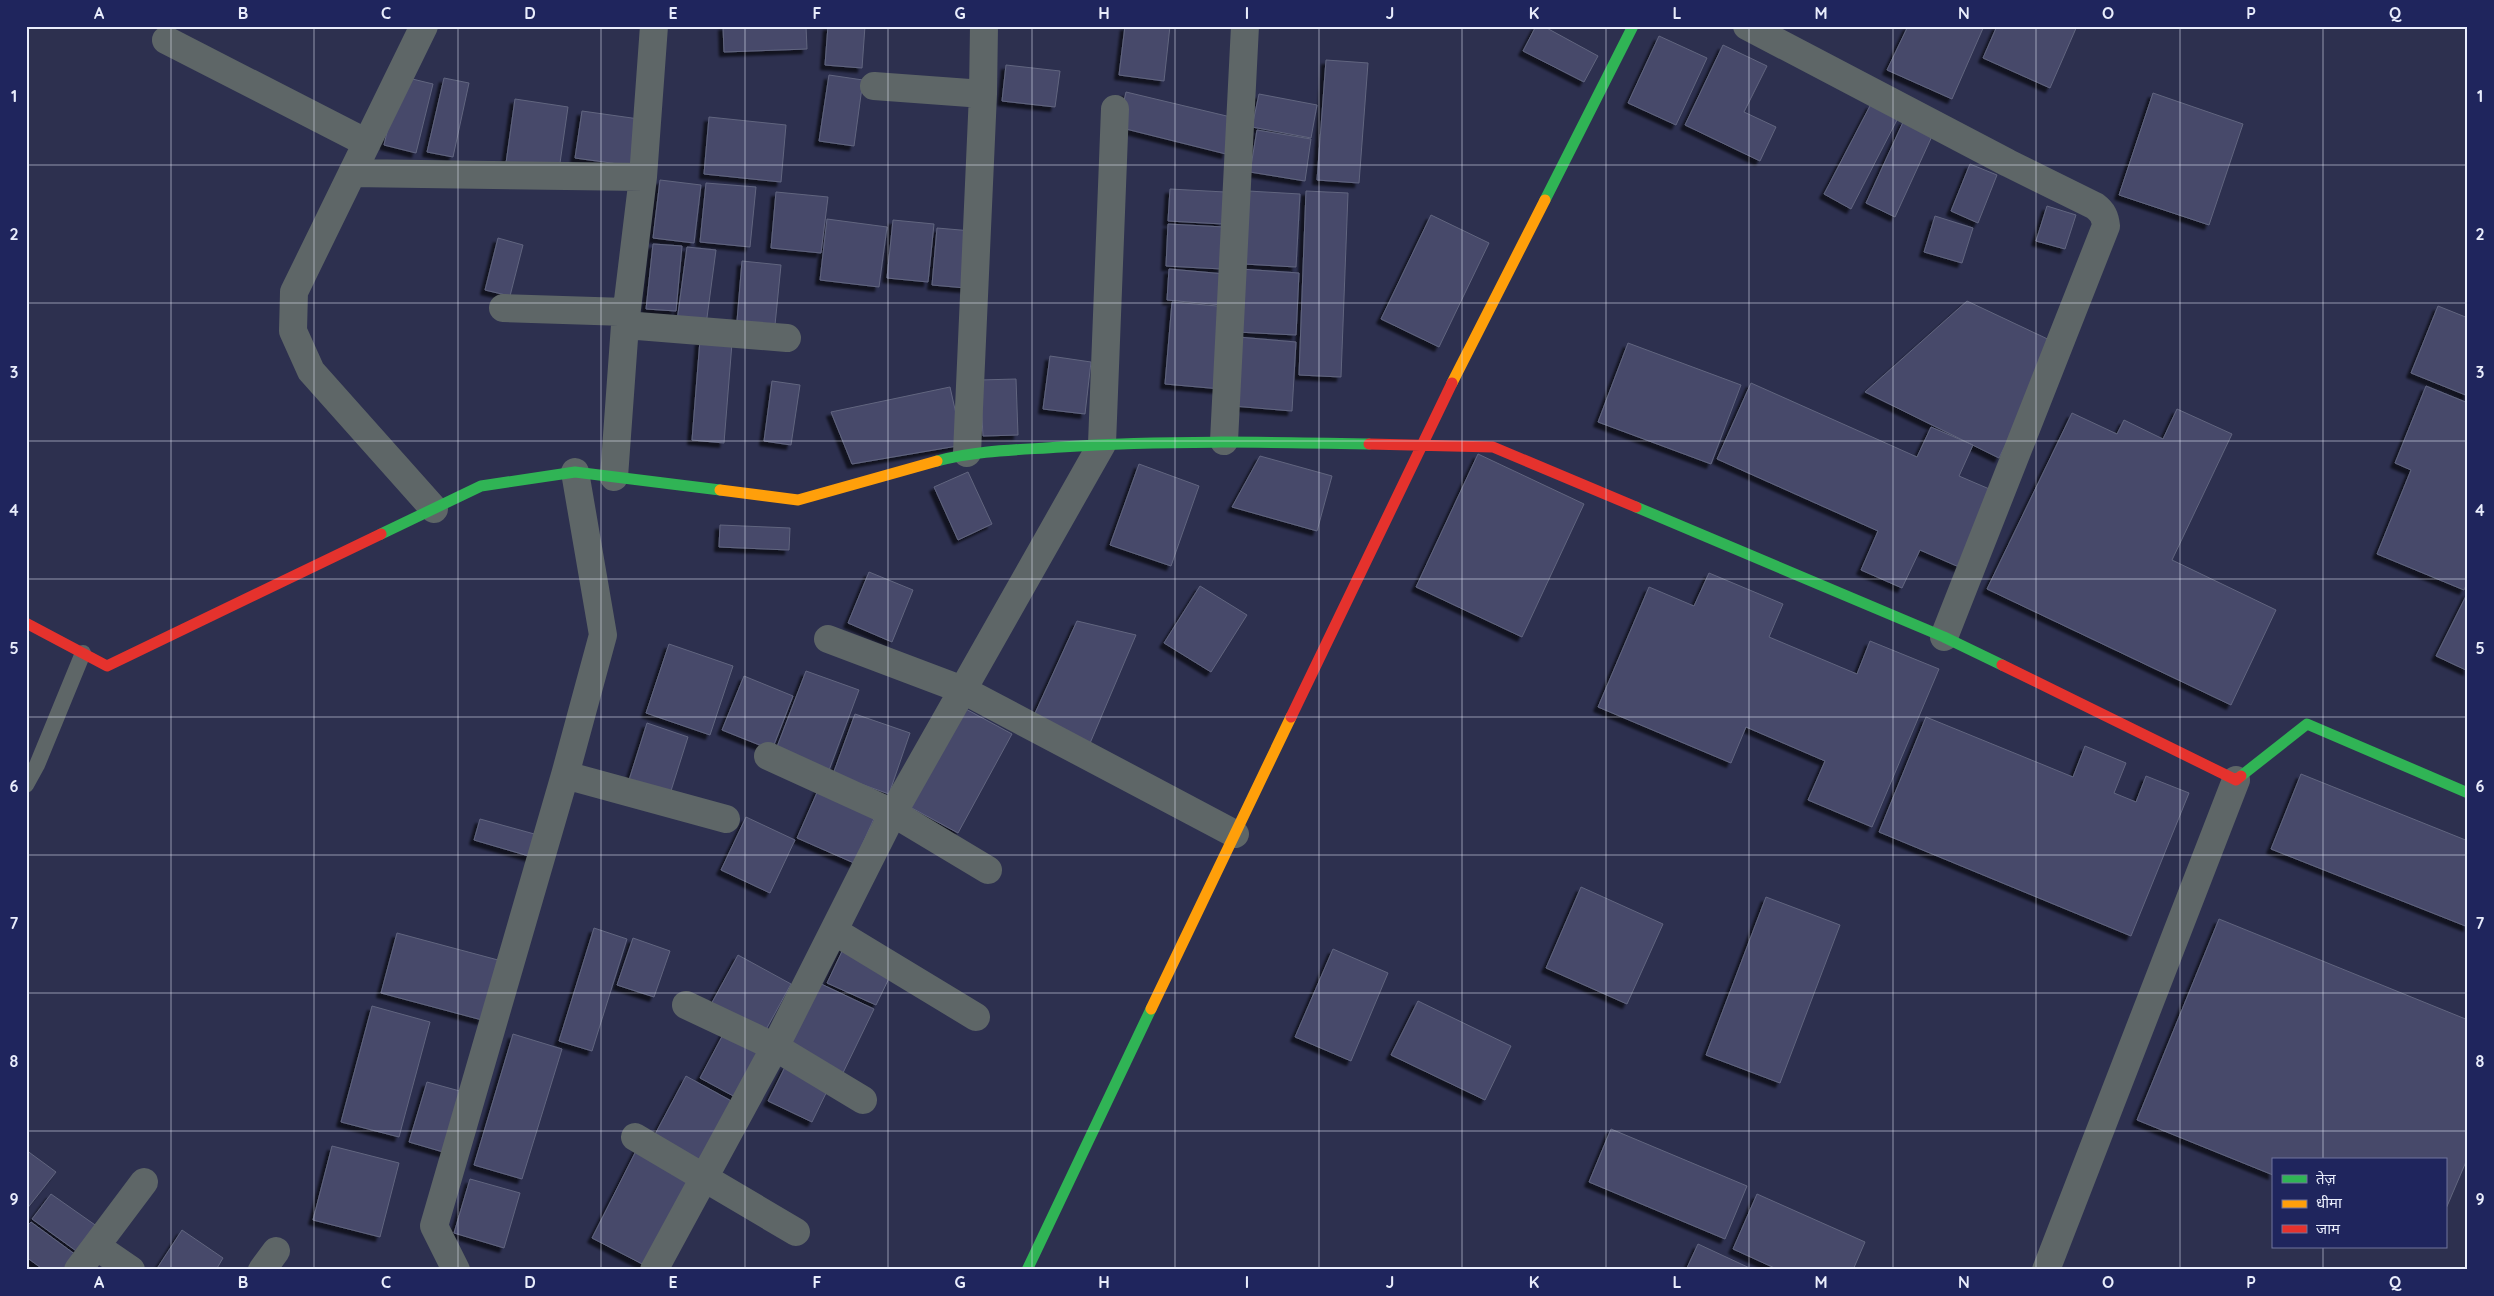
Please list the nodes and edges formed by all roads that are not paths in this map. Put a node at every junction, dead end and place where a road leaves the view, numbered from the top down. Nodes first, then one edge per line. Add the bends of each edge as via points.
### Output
1 (654, 26) edge
2 (984, 26) edge
3 (1245, 26) edge
4 (1633, 26) edge
5 (1747, 26) edge
6 (418, 29) edge
7 (166, 40) dead end
8 (874, 86) dead end
9 (984, 94) junction
10 (1115, 109) dead end
11 (367, 143) junction
12 (352, 173) junction
13 (643, 177) junction
14 (503, 308) dead end
15 (626, 318) junction
16 (787, 338) dead end
17 (1224, 441) junction
18 (1102, 444) junction
19 (1420, 446) junction
20 (967, 453) junction
21 (575, 472) junction
22 (614, 477) junction
23 (434, 509) junction
24 (26, 623) edge
25 (1944, 638) junction
26 (828, 639) dead end
27 (83, 653) junction
28 (963, 690) junction
29 (768, 756) dead end
30 (565, 775) junction
31 (2236, 780) junction
32 (26, 785) edge
33 (2468, 792) edge
34 (894, 813) junction
35 (726, 819) dead end
36 (1235, 834) junction
37 (988, 870) dead end
38 (834, 931) junction
39 (686, 1005) dead end
40 (976, 1017) dead end
41 (775, 1047) junction
42 (863, 1100) dead end
43 (635, 1137) dead end
44 (704, 1178) junction
45 (144, 1182) dead end
46 (796, 1232) dead end
47 (96, 1246) junction
48 (78, 1270) edge
49 (132, 1270) edge
50 (456, 1270) edge
51 (654, 1270) edge
52 (1027, 1270) edge
53 (2046, 1270) edge

1 - 13 street
2 - 9 street
3 - 17 street
4 - 19 street
5 - 25 street via 2095,206 2106,219 2106,226
6 - 11 street
7 - 11 street
8 - 9 street
9 - 20 street
10 - 18 street
11 - 12 street
12 - 13 street
12 - 23 street via 294,292 293,331 311,371
13 - 15 street
14 - 15 street
15 - 16 street
15 - 22 street
17 - 18 street
17 - 19 street
18 - 20 street
18 - 28 street
19 - 25 street via 1493,447
19 - 36 street
20 - 22 street via 798,500
21 - 22 street
21 - 23 street via 481,486
21 - 30 street via 604,634
23 - 27 street via 107,666
24 - 27 street
25 - 31 street
26 - 28 street
27 - 32 lane
28 - 34 street
28 - 36 street
29 - 34 street
30 - 35 street
30 - 50 street via 434,1226
31 - 33 street via 2308,724
31 - 53 street
34 - 37 street
34 - 38 street
36 - 52 street
38 - 40 street
38 - 41 street
39 - 41 street
41 - 42 street
41 - 44 street
43 - 44 street
44 - 46 street
44 - 51 street
45 - 47 street
47 - 48 street
47 - 49 street

